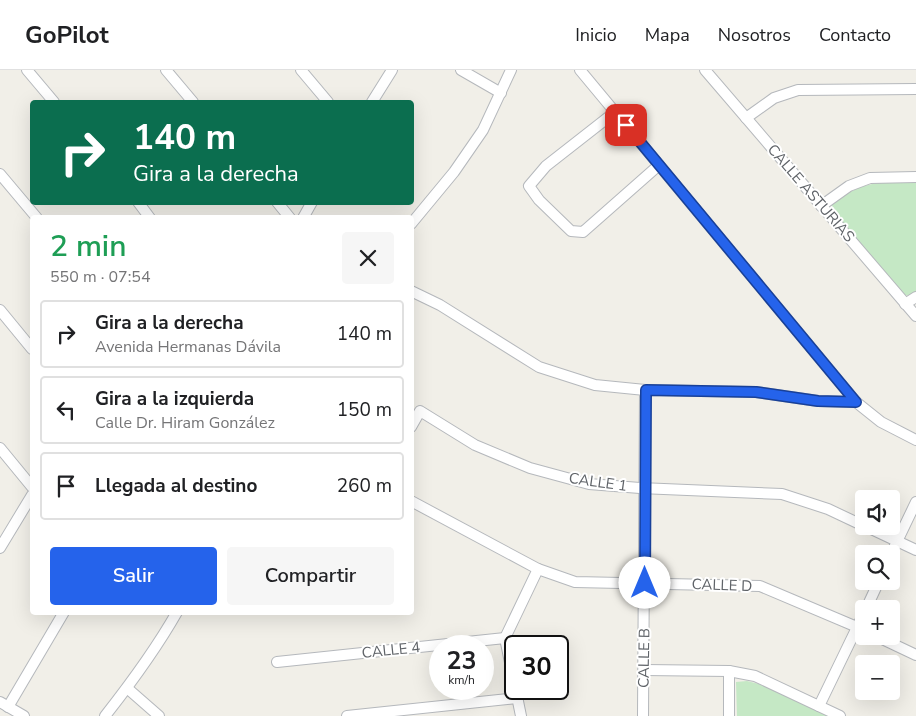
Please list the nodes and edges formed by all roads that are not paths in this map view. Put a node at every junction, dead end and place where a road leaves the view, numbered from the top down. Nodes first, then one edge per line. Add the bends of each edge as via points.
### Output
1 (27, 70) edge
2 (166, 70) edge
3 (301, 70) edge
4 (392, 70) edge
5 (461, 70) edge
6 (511, 70) edge
7 (580, 70) edge
8 (705, 70) edge
9 (916, 89) edge
10 (500, 93) junction
11 (52, 100) edge
12 (191, 100) edge
13 (326, 100) edge
14 (373, 100) edge
15 (615, 112) junction
16 (746, 118) junction
17 (659, 165) junction
18 (0, 174) edge
19 (916, 177) edge
20 (279, 205) edge
21 (821, 206) junction
22 (34, 215) edge
23 (288, 215) edge
24 (414, 220) edge
25 (414, 292) edge
26 (916, 297) edge
27 (905, 304) junction
28 (0, 310) edge
29 (916, 316) edge
30 (30, 347) edge
31 (646, 390) junction
32 (856, 402) junction
33 (414, 421) edge
34 (916, 440) edge
35 (0, 448) edge
36 (30, 485) edge
37 (645, 488) junction
38 (30, 498) edge
39 (916, 502) edge
40 (414, 504) edge
41 (855, 522) edge
42 (884, 535) edge
43 (897, 541) junction
44 (895, 545) edge
45 (0, 548) edge
46 (916, 550) edge
47 (538, 569) junction
48 (645, 583) junction
49 (62, 615) edge
50 (175, 615) edge
51 (855, 627) edge
52 (506, 635) edge
53 (504, 638) edge
54 (855, 638) edge
55 (895, 645) edge
56 (916, 655) edge
57 (276, 662) dead end
58 (644, 670) junction
59 (729, 671) junction
60 (127, 688) junction
61 (505, 700) edge
62 (517, 700) edge
63 (4, 704) edge
64 (819, 706) junction
65 (436, 712) edge
66 (24, 716) edge
67 (105, 716) edge
68 (159, 716) edge
69 (347, 716) edge
70 (521, 716) edge
71 (642, 716) edge
72 (730, 716) edge
73 (840, 716) edge

1 - 11 street
2 - 12 street
3 - 13 street
4 - 14 street
5 - 10 street
6 - 10 street
7 - 15 street
8 - 16 street, CALLE ASTURIAS
9 - 16 street via 798,90 774,98
10 - 24 street via 483,130
15 - 17 street
15 - 17 street via 546,166 529,186 539,200 571,231 583,232
16 - 21 street, CALLE ASTURIAS
17 - 32 street
18 - 22 street
19 - 21 street via 870,178 848,186
20 - 23 street
21 - 27 street, CALLE ASTURIAS
25 - 31 street via 440,305 539,367 595,385
26 - 27 street
27 - 29 street, CALLE ASTURIAS
28 - 30 street
31 - 32 street via 756,392 818,401
31 - 37 street, CALLE B
32 - 34 street via 881,422
33 - 37 street, CALLE 1 via 420,411 475,445 530,468 589,484
35 - 36 street
37 - 41 street, CALLE 1 via 782,494
37 - 48 street, CALLE B
38 - 45 street
39 - 43 street
40 - 47 street, CALLE D
42 - 43 street, CALLE 1
43 - 44 street
43 - 46 street, CALLE 1
47 - 48 street, CALLE D via 575,582
47 - 52 street
48 - 51 street, CALLE D via 760,586
48 - 58 street, CALLE B
49 - 63 street
50 - 60 street
53 - 57 street, CALLE 4
54 - 64 street
55 - 56 street
58 - 59 street
58 - 71 street, CALLE B
59 - 64 street via 755,676
59 - 72 street
60 - 67 street
60 - 68 street
61 - 65 street
62 - 70 street
63 - 66 street
64 - 73 street
65 - 69 street

